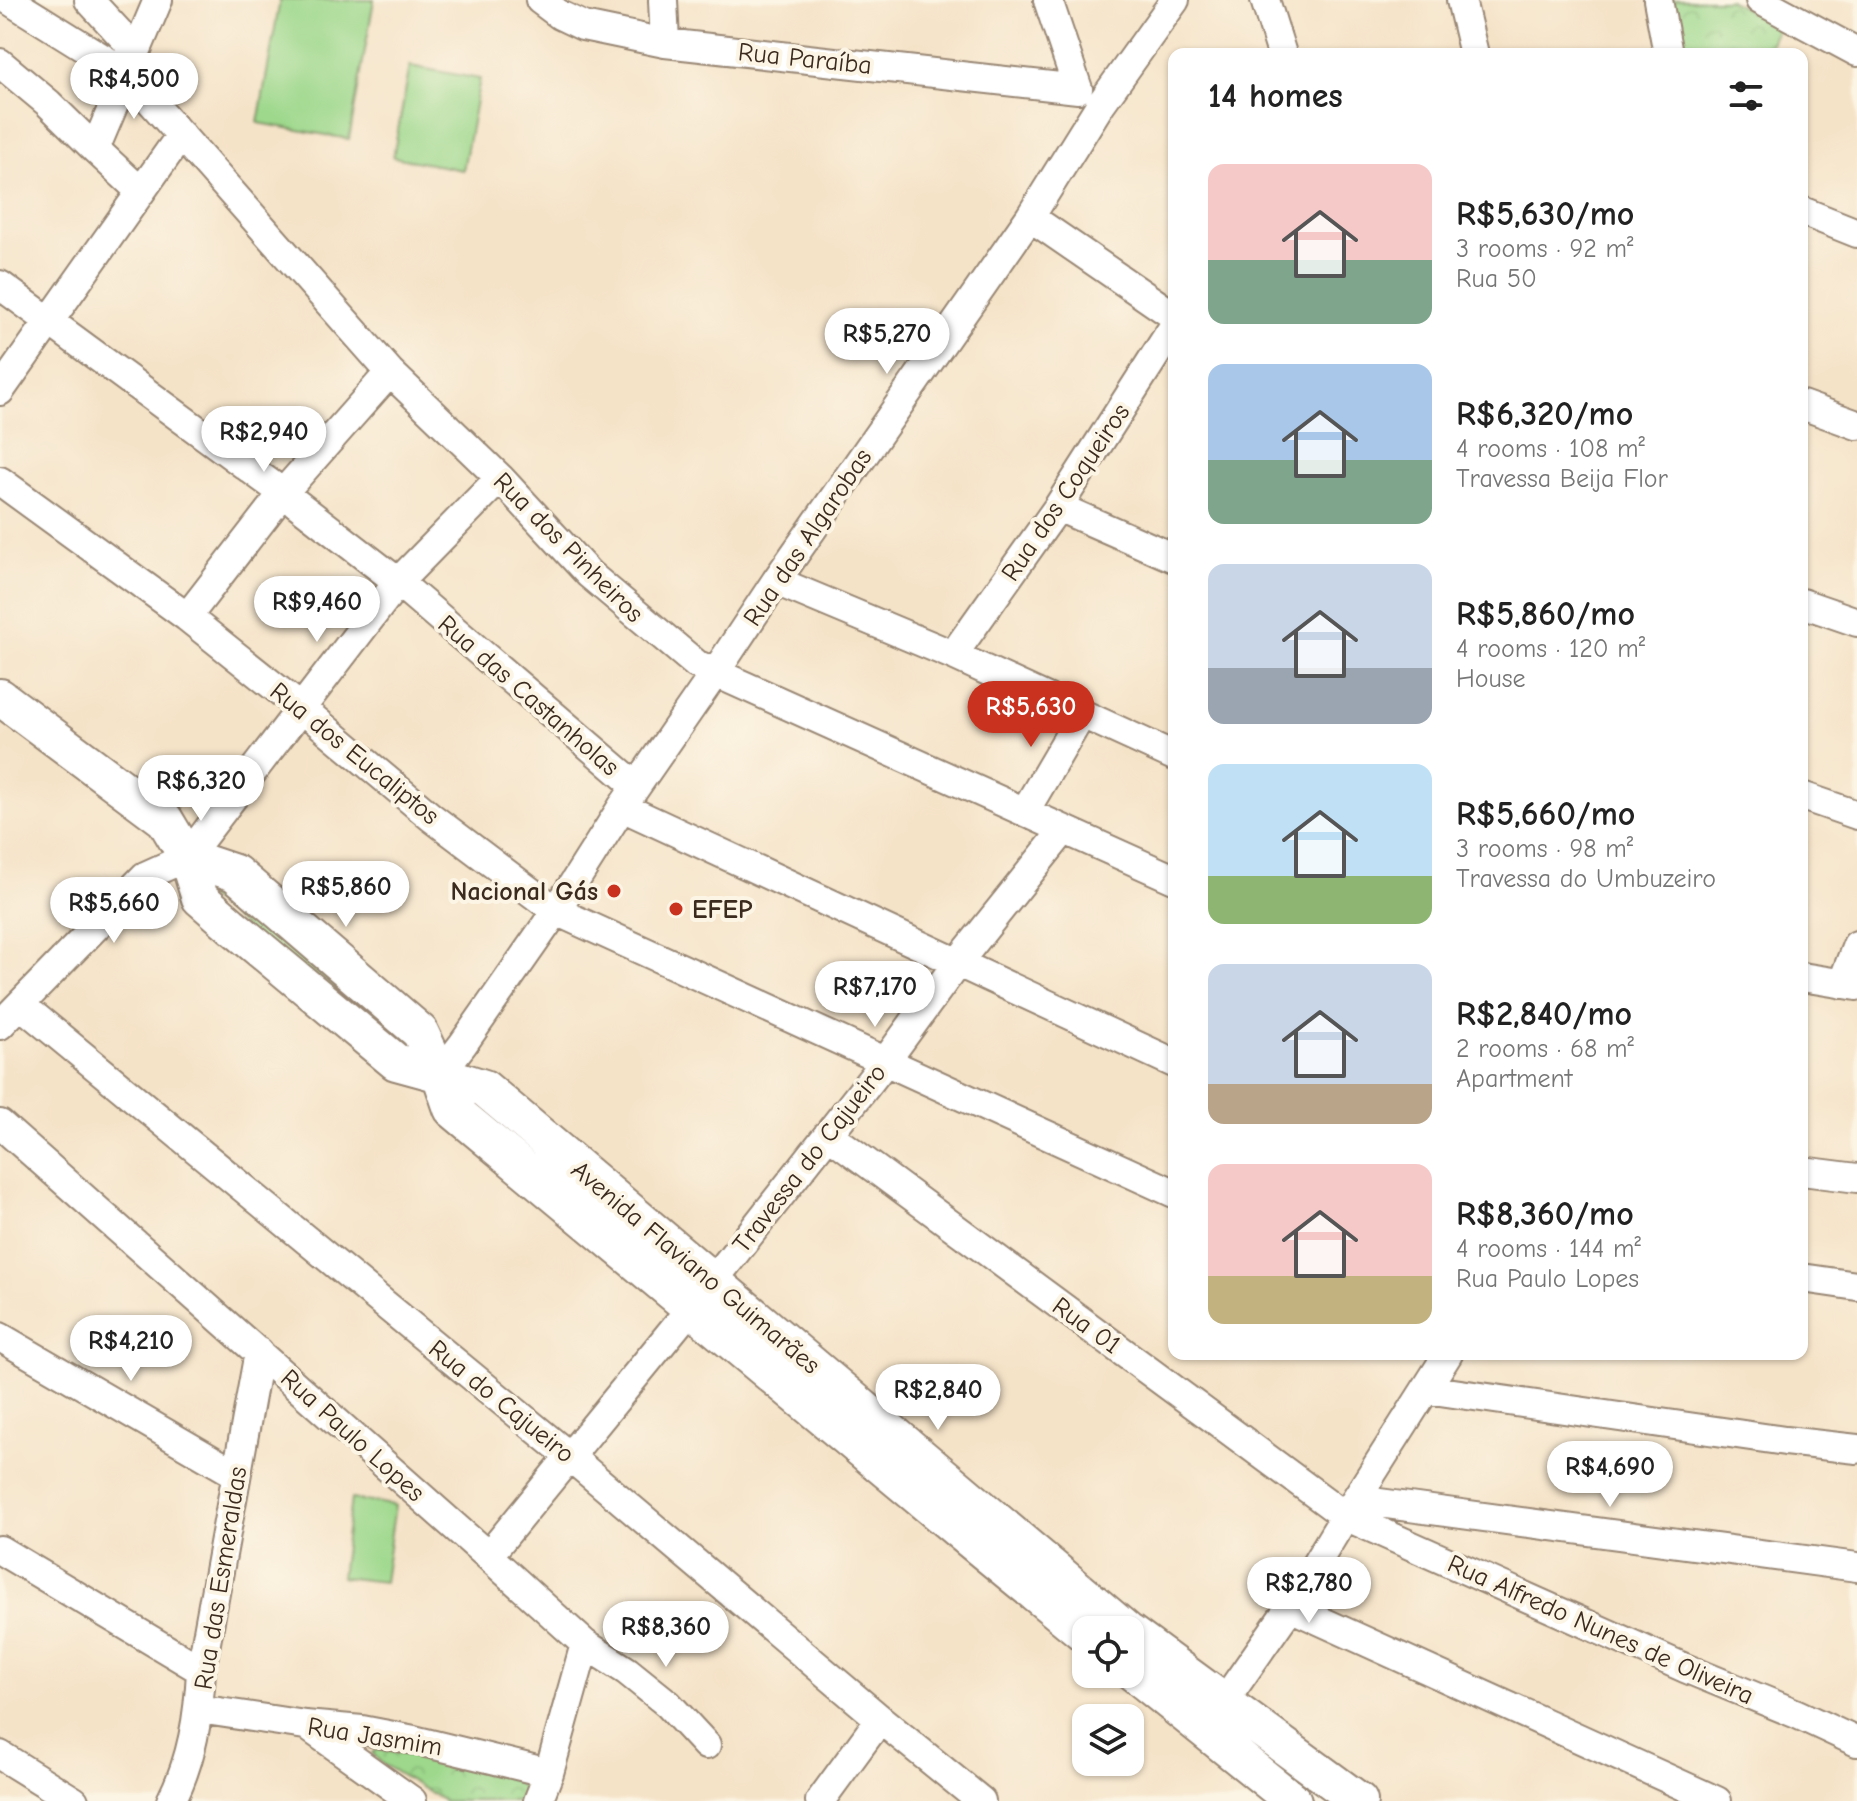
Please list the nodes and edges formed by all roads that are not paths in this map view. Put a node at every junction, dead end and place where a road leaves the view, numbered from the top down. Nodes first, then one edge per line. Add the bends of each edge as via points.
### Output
1 (9, 0) edge
2 (89, 0) edge
3 (158, 0) edge
4 (540, 0) edge
5 (663, 0) edge
6 (1048, 0) edge
7 (1175, 0) edge
8 (1265, 0) edge
9 (1461, 0) edge
10 (1658, 0) edge
11 (1760, 0) edge
12 (665, 43) junction
13 (1280, 48) edge
14 (1473, 48) edge
15 (1667, 48) edge
16 (1857, 52) edge
17 (131, 62) junction
18 (0, 63) edge
19 (1089, 97) junction
20 (181, 135) junction
21 (95, 149) junction
22 (140, 191) junction
23 (1808, 213) edge
24 (1030, 217) junction
25 (1857, 233) edge
26 (0, 285) edge
27 (1168, 312) edge
28 (50, 321) junction
29 (1168, 335) edge
30 (390, 372) junction
31 (0, 391) edge
32 (1808, 407) edge
33 (1857, 425) edge
34 (500, 478) junction
35 (0, 481) edge
36 (283, 493) junction
37 (1058, 507) junction
38 (1168, 555) edge
39 (776, 581) junction
40 (398, 582) junction
41 (1808, 605) edge
42 (187, 617) junction
43 (1857, 622) edge
44 (953, 655) junction
45 (715, 673) junction
46 (0, 697) edge
47 (301, 708) junction
48 (1082, 714) junction
49 (1168, 753) edge
50 (629, 797) junction
51 (1808, 798) edge
52 (1025, 811) junction
53 (1857, 815) edge
54 (1063, 831) junction
55 (187, 857) junction
56 (1168, 876) edge
57 (556, 911) junction
58 (1857, 945) edge
59 (958, 962) junction
60 (1808, 978) edge
61 (1850, 985) edge
62 (21, 1005) junction
63 (0, 1025) edge
64 (1168, 1060) edge
65 (885, 1062) junction
66 (440, 1074) junction
67 (0, 1124) edge
68 (828, 1134) junction
69 (1808, 1172) edge
70 (1857, 1178) edge
71 (1168, 1190) edge
72 (1808, 1279) edge
73 (1857, 1286) edge
74 (701, 1294) junction
75 (0, 1337) edge
76 (259, 1352) junction
77 (1444, 1360) edge
78 (1426, 1389) junction
79 (1857, 1449) edge
80 (569, 1456) junction
81 (236, 1474) junction
82 (1351, 1508) junction
83 (0, 1550) edge
84 (488, 1556) junction
85 (1857, 1567) edge
86 (1290, 1607) junction
87 (1109, 1616) edge
88 (1072, 1623) edge
89 (585, 1644) junction
90 (1144, 1647) edge
91 (201, 1670) junction
92 (1144, 1678) edge
93 (199, 1709) junction
94 (1797, 1714) junction
95 (1214, 1716) junction
96 (880, 1719) junction
97 (1857, 1721) edge
98 (305, 1725) junction
99 (1857, 1742) edge
100 (706, 1745) dead end
101 (0, 1755) edge
102 (549, 1773) junction
103 (74, 1801) edge
104 (171, 1801) edge
105 (412, 1801) edge
106 (538, 1801) edge
107 (820, 1801) edge
108 (981, 1801) edge
109 (1293, 1801) edge
110 (1359, 1801) edge
111 (1717, 1801) edge

1 - 17 street
2 - 17 street, Rua dos Pinheiros
3 - 17 street
4 - 12 street, Rua Paraíba via 583,26
5 - 12 street
6 - 19 street
7 - 19 street, Rua das Algarobas
8 - 13 street
9 - 14 street
10 - 15 street
11 - 16 street
12 - 19 street, Rua Paraíba
17 - 20 street, Rua dos Pinheiros
17 - 21 street
18 - 21 street
19 - 24 street, Rua das Algarobas
20 - 22 street
20 - 30 street, Rua dos Pinheiros
21 - 22 street
22 - 28 street
23 - 25 street
24 - 27 street
24 - 39 street, Rua das Algarobas
26 - 28 street, Rua das Castanholas
28 - 31 street
28 - 36 street, Rua das Castanholas
29 - 37 street, Rua dos Coqueiros
30 - 34 street, Rua dos Pinheiros
30 - 36 street
32 - 33 street
34 - 40 street
34 - 45 street, Rua dos Pinheiros via 589,574 696,664
35 - 42 street, Rua dos Eucaliptos
36 - 40 street, Rua das Castanholas
36 - 42 street
37 - 38 street
37 - 44 street, Rua dos Coqueiros
39 - 44 street
39 - 45 street, Rua das Algarobas
40 - 47 street
40 - 50 street, Rua das Castanholas
41 - 43 street
42 - 47 street, Rua dos Eucaliptos
44 - 48 street
45 - 50 street, Rua das Algarobas
45 - 52 street, Rua dos Pinheiros
46 - 55 main road via 165,820
47 - 55 street
47 - 57 street, Rua dos Eucaliptos via 431,817
48 - 49 street
48 - 52 street
50 - 57 street, Rua das Algarobas
50 - 59 street, Rua das Castanholas
51 - 53 street
52 - 54 street, Rua dos Pinheiros
54 - 56 street, Rua dos Pinheiros
54 - 59 street, Travessa do Cajueiro
55 - 62 street via 145,876
55 - 66 main road via 200,898 231,925 396,1062
57 - 65 street, Rua dos Eucaliptos
57 - 66 street, Rua das Algarobas
58 - 61 street
59 - 64 street, Rua das Castanholas
59 - 65 street, Travessa do Cajueiro
60 - 61 street
62 - 63 street
62 - 80 street, Rua do Cajueiro
65 - 68 street, Travessa do Cajueiro
65 - 71 street, Rua dos Eucaliptos
66 - 74 main road, Avenida Flaviano Guimarães via 452,1109
67 - 76 street, Rua Paulo Lopes
68 - 74 street, Travessa do Cajueiro
68 - 82 street, Rua 01
69 - 70 street
72 - 73 street
74 - 80 street, Travessa do Cajueiro
74 - 87 main road, Avenida Flaviano Guimarães
74 - 88 main road, Avenida Flaviano Guimarães
75 - 81 street
76 - 81 street, Rua das Esmeraldas
76 - 84 street, Rua Paulo Lopes
77 - 78 street
78 - 79 street
78 - 82 street
80 - 84 street, Travessa do Cajueiro
80 - 96 street, Rua do Cajueiro
81 - 91 street, Rua das Esmeraldas
82 - 85 street
82 - 86 street
82 - 94 street, Rua Alfredo Nunes de Oliveira via 1670,1662
83 - 91 street
84 - 89 street, Rua Paulo Lopes
86 - 95 street
86 - 111 street
89 - 100 street, Rua Paulo Lopes via 668,1704
89 - 102 street
90 - 95 main road, Avenida Flaviano Guimarães
91 - 93 street, Rua das Esmeraldas
92 - 95 main road, Avenida Flaviano Guimarães
93 - 98 street, Rua Jasmim
93 - 104 street, Rua das Esmeraldas via 187,1765
94 - 97 street
94 - 99 street, Rua Alfredo Nunes de Oliveira
95 - 109 main road, Avenida Flaviano Guimarães
95 - 110 main road, Avenida Flaviano Guimarães
96 - 107 street
96 - 108 street, Rua do Cajueiro
98 - 102 street, Rua Jasmim via 414,1740
98 - 105 street
101 - 103 street
102 - 106 street

